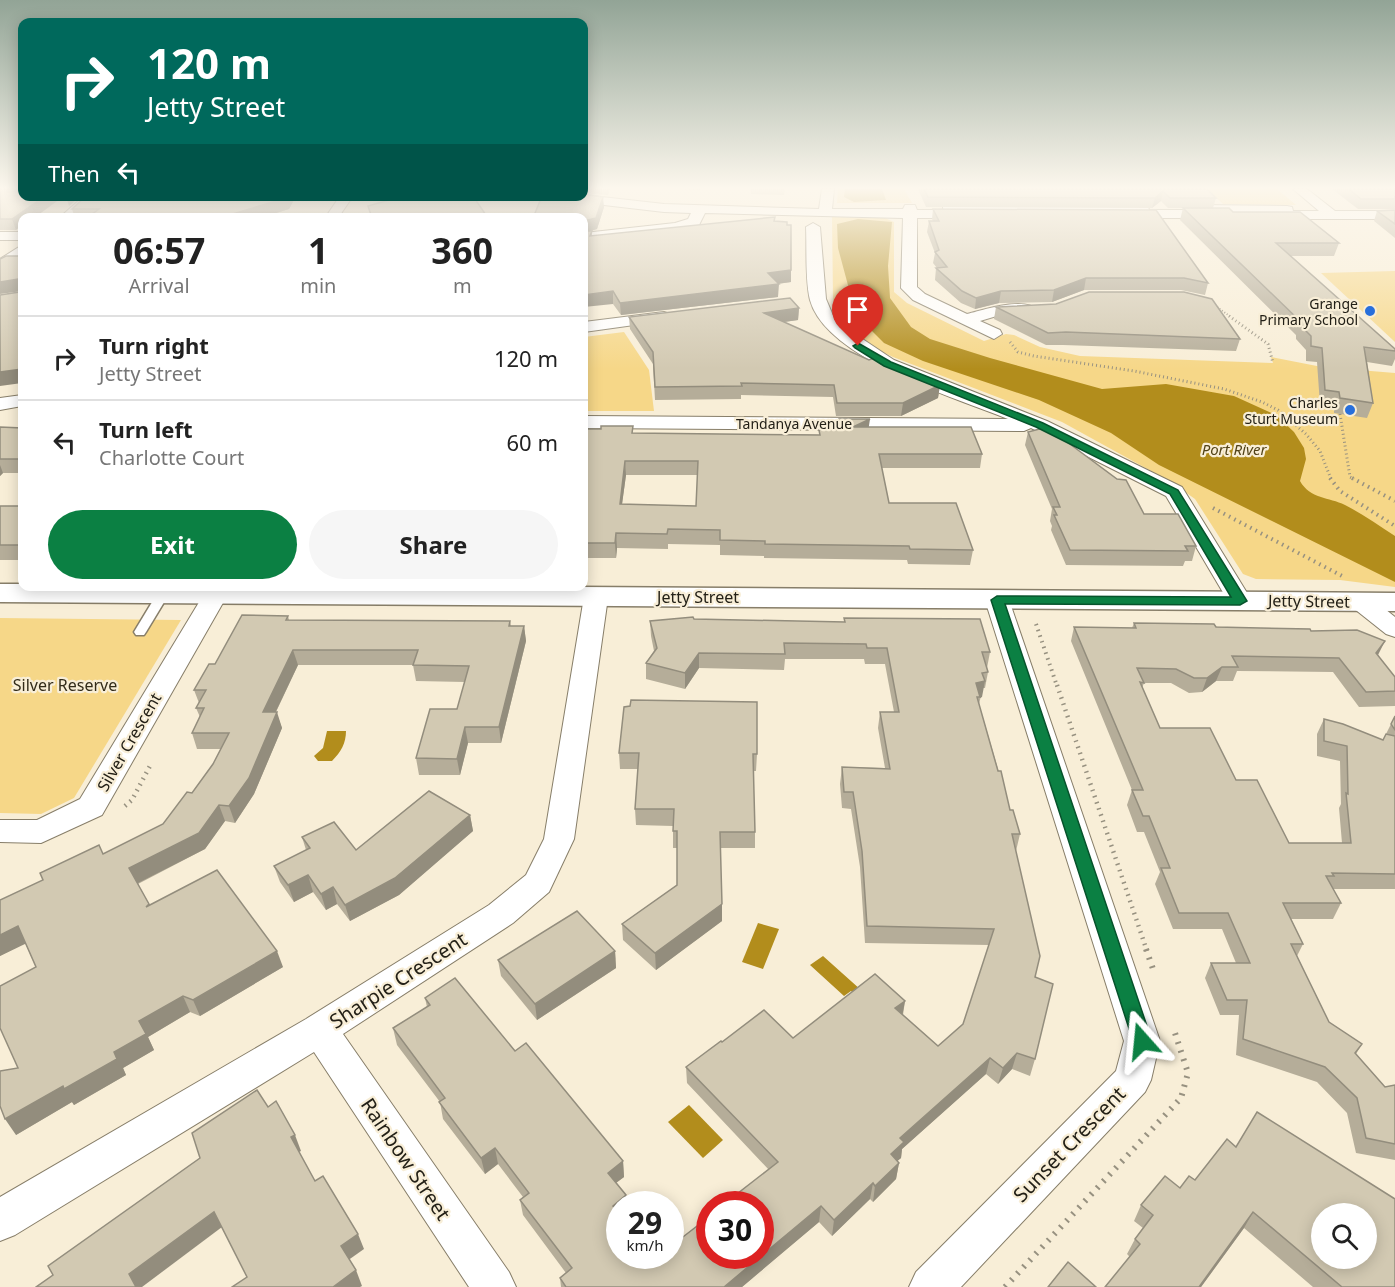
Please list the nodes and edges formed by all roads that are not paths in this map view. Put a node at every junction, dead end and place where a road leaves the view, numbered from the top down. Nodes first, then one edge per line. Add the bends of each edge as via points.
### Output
1 (817, 249) edge
2 (910, 249) edge
3 (18, 252) edge
4 (0, 266) edge
5 (1045, 309) edge
6 (675, 315) edge
7 (966, 320) junction
8 (588, 326) edge
9 (994, 334) road end
10 (18, 402) edge
11 (0, 404) edge
12 (0, 419) edge
13 (18, 419) edge
14 (588, 422) edge
15 (1040, 425) junction
16 (439, 591) edge
17 (1354, 591) junction
18 (0, 593) edge
19 (163, 594) junction
20 (216, 594) junction
21 (596, 597) junction
22 (997, 600) junction
23 (1240, 601) junction
24 (1395, 602) edge
25 (1395, 629) edge
26 (140, 632) dead end
27 (0, 831) edge
28 (319, 1030) junction
29 (0, 1220) edge
30 (494, 1287) edge
31 (931, 1287) edge

1 - 15 street via 810,299 840,333 888,364
2 - 7 street via 909,288
3 - 4 street
5 - 7 street via 999,310
6 - 8 street
7 - 9 street
10 - 11 street
12 - 13 street
14 - 15 street, Tandanya Avenue
15 - 23 street via 1174,492
16 - 20 street, Jetty Street
16 - 21 street, Jetty Street
17 - 23 street, Jetty Street
17 - 24 street, Jetty Street
17 - 25 street
18 - 19 street, Jetty Street
19 - 20 street, Jetty Street
19 - 26 lane
20 - 27 street, Silver Crescent via 91,807 41,832
21 - 22 street, Jetty Street
21 - 28 street, Sharpie Crescent via 559,838 538,883 501,914
22 - 23 street, Jetty Street
22 - 31 street, Sunset Crescent via 1142,1041 1132,1080
28 - 29 street, Sharpie Crescent
28 - 30 street, Rainbow Street

